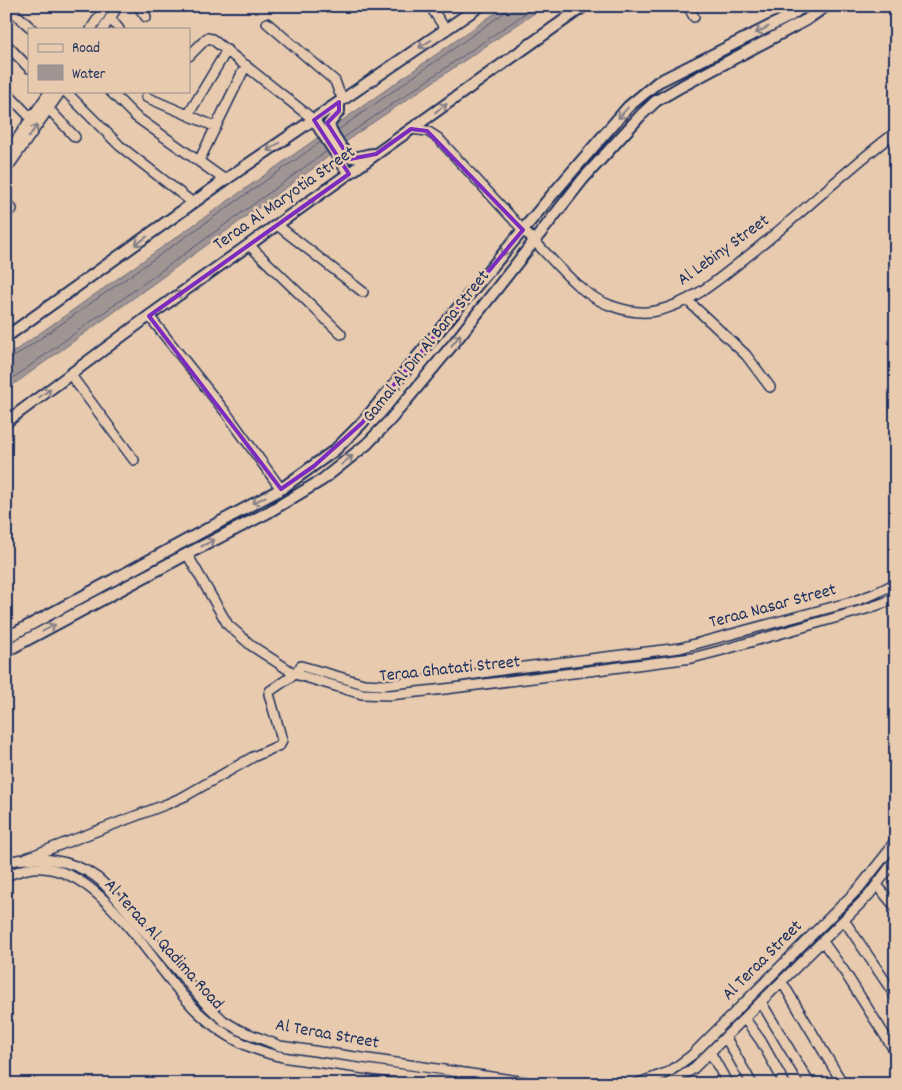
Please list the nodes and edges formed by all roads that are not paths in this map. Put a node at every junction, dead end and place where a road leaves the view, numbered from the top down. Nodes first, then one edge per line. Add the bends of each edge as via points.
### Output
1 (7, 6) edge
2 (106, 6) edge
3 (118, 6) edge
4 (138, 6) edge
5 (430, 6) edge
6 (584, 6) edge
7 (688, 6) edge
8 (804, 6) edge
9 (826, 6) edge
10 (476, 7) edge
11 (146, 17) dead end
12 (694, 17) dead end
13 (110, 18) junction
14 (267, 23) dead end
15 (31, 28) edge
16 (92, 28) edge
17 (104, 28) edge
18 (118, 28) edge
19 (446, 30) junction
20 (6, 44) edge
21 (226, 50) junction
22 (190, 55) edge
23 (246, 65) junction
24 (28, 67) edge
25 (6, 92) edge
26 (49, 92) edge
27 (60, 92) edge
28 (66, 92) edge
29 (111, 92) edge
30 (146, 97) dead end
31 (342, 101) junction
32 (49, 108) junction
33 (188, 115) junction
34 (31, 118) junction
35 (314, 120) junction
36 (216, 127) junction
37 (410, 129) junction
38 (326, 130) junction
39 (896, 132) edge
40 (75, 137) dead end
41 (376, 154) junction
42 (6, 155) edge
43 (199, 162) junction
44 (6, 170) edge
45 (349, 174) junction
46 (225, 180) junction
47 (193, 203) junction
48 (277, 225) junction
49 (522, 230) junction
50 (535, 240) junction
51 (249, 245) junction
52 (364, 292) dead end
53 (687, 300) junction
54 (149, 316) junction
55 (341, 334) dead end
56 (6, 337) edge
57 (70, 374) junction
58 (770, 388) dead end
59 (6, 422) edge
60 (134, 460) dead end
61 (281, 488) junction
62 (187, 554) junction
63 (896, 583) edge
64 (896, 597) edge
65 (748, 630) junction
66 (6, 638) edge
67 (751, 642) junction
68 (6, 651) edge
69 (655, 651) joint
70 (656, 663) joint
71 (297, 671) junction
72 (896, 839) edge
73 (26, 858) junction
74 (6, 862) edge
75 (895, 863) edge
76 (88, 872) joint
77 (6, 876) edge
78 (877, 885) junction
79 (896, 908) edge
80 (126, 917) junction
81 (844, 920) junction
82 (823, 942) junction
83 (782, 982) junction
84 (896, 997) edge
85 (761, 1002) junction
86 (745, 1019) junction
87 (726, 1038) junction
88 (710, 1052) junction
89 (896, 1053) edge
90 (676, 1068) junction
91 (682, 1077) junction
92 (671, 1083) edge
93 (471, 1084) edge
94 (540, 1084) edge
95 (636, 1084) edge
96 (728, 1084) edge
97 (752, 1084) edge
98 (785, 1084) edge
99 (810, 1084) edge
100 (843, 1084) edge

1 - 15 street
2 - 16 street
3 - 13 street
4 - 11 street
5 - 19 street
37 -> 6 main road, Teraa Al Maryotia Street
7 - 12 street
8 -> 49 main road, Gamal Al Din Al Bana Street via 658,82 628,107
9 - 50 main road, Gamal Al Din Al Bana Street via 807,20 649,107 582,179
10 - 19 main road
13 - 17 street
13 - 18 street
14 - 31 street via 335,81
19 -> 31 main road
20 - 24 street
21 - 22 street via 207,38
21 - 23 street
21 - 33 street
23 - 35 street
23 - 36 street
25 - 34 street
26 - 34 street
27 - 32 street
28 - 47 street via 120,146
29 - 43 street via 135,116
30 - 33 street
31 - 35 main road
31 - 38 main road
32 - 40 street
44 -> 32 street
33 - 36 street
34 - 42 street
35 - 38 main road
35 -> 46 main road
36 - 43 street
37 - 41 main road, Teraa Al Maryotia Street
37 - 49 street, Al Lebiny Street via 427,131 438,138
38 - 41 main road via 352,158
38 - 45 main road
39 - 53 street, Al Lebiny Street via 779,232
41 - 45 main road, Teraa Al Maryotia Street
43 - 46 street
48 -> 45 main road, Teraa Al Maryotia Street
46 - 47 main road
47 -> 56 main road
48 - 51 main road, Teraa Al Maryotia Street
48 - 52 street
49 - 50 street, Al Lebiny Street
49 -> 61 main road, Gamal Al Din Al Bana Street via 362,423 334,450
50 - 53 street, Al Lebiny Street via 571,279 610,306 651,312
62 -> 50 main road, Gamal Al Din Al Bana Street via 268,513 322,480 367,444 411,396
54 -> 51 main road, Teraa Al Maryotia Street
51 - 55 street
53 - 58 street via 746,355
54 - 57 main road, Teraa Al Maryotia Street
54 - 61 street
59 -> 57 main road, Teraa Al Maryotia Street
57 - 60 street
61 -> 66 main road, Gamal Al Din Al Bana Street
68 -> 62 main road, Gamal Al Din Al Bana Street
62 - 71 street, Teraa Ghatati Street via 231,628 252,646
63 - 65 street, Teraa Nasar Street via 855,601
64 - 67 street, Teraa Nasar Street via 872,608
65 - 67 street
65 - 69 street, Teraa Nasar Street via 693,645
67 - 70 street, Teraa Nasar Street via 706,655
69 - 71 street, Teraa Ghatati Street via 383,685 357,683 302,666
70 - 71 street, Teraa Ghatati Street via 389,695 362,694
71 - 73 street via 269,694 282,740 280,745 168,804
72 - 90 street, Al Teraa Street via 860,887
73 - 74 street, Al Teraa Al Qadima Road
73 - 76 street, Al Teraa Al Qadima Road via 58,862
75 - 78 street, Al Teraa Street
76 - 80 street, Al Teraa Street via 104,884
77 - 80 street, Al Teraa Al Qadima Road via 36,868 73,877
78 - 79 street
78 - 81 street, Al Teraa Street
80 - 93 street, Al Teraa Al Qadima Road via 192,1007 244,1045 276,1056
80 - 94 street, Al Teraa Street via 224,1021 252,1036 280,1046
81 - 82 street, Al Teraa Street
81 - 84 street
82 - 83 street, Al Teraa Street
82 - 89 street
83 - 85 street, Al Teraa Street
83 - 100 street
85 - 86 street, Al Teraa Street
85 - 99 street
86 - 87 street, Al Teraa Street
86 - 98 street
87 - 88 street, Al Teraa Street
87 - 97 street
88 - 91 street, Al Teraa Street
88 - 96 street
90 - 91 street
90 - 95 street, Al Teraa Street
91 - 92 street, Al Teraa Street

